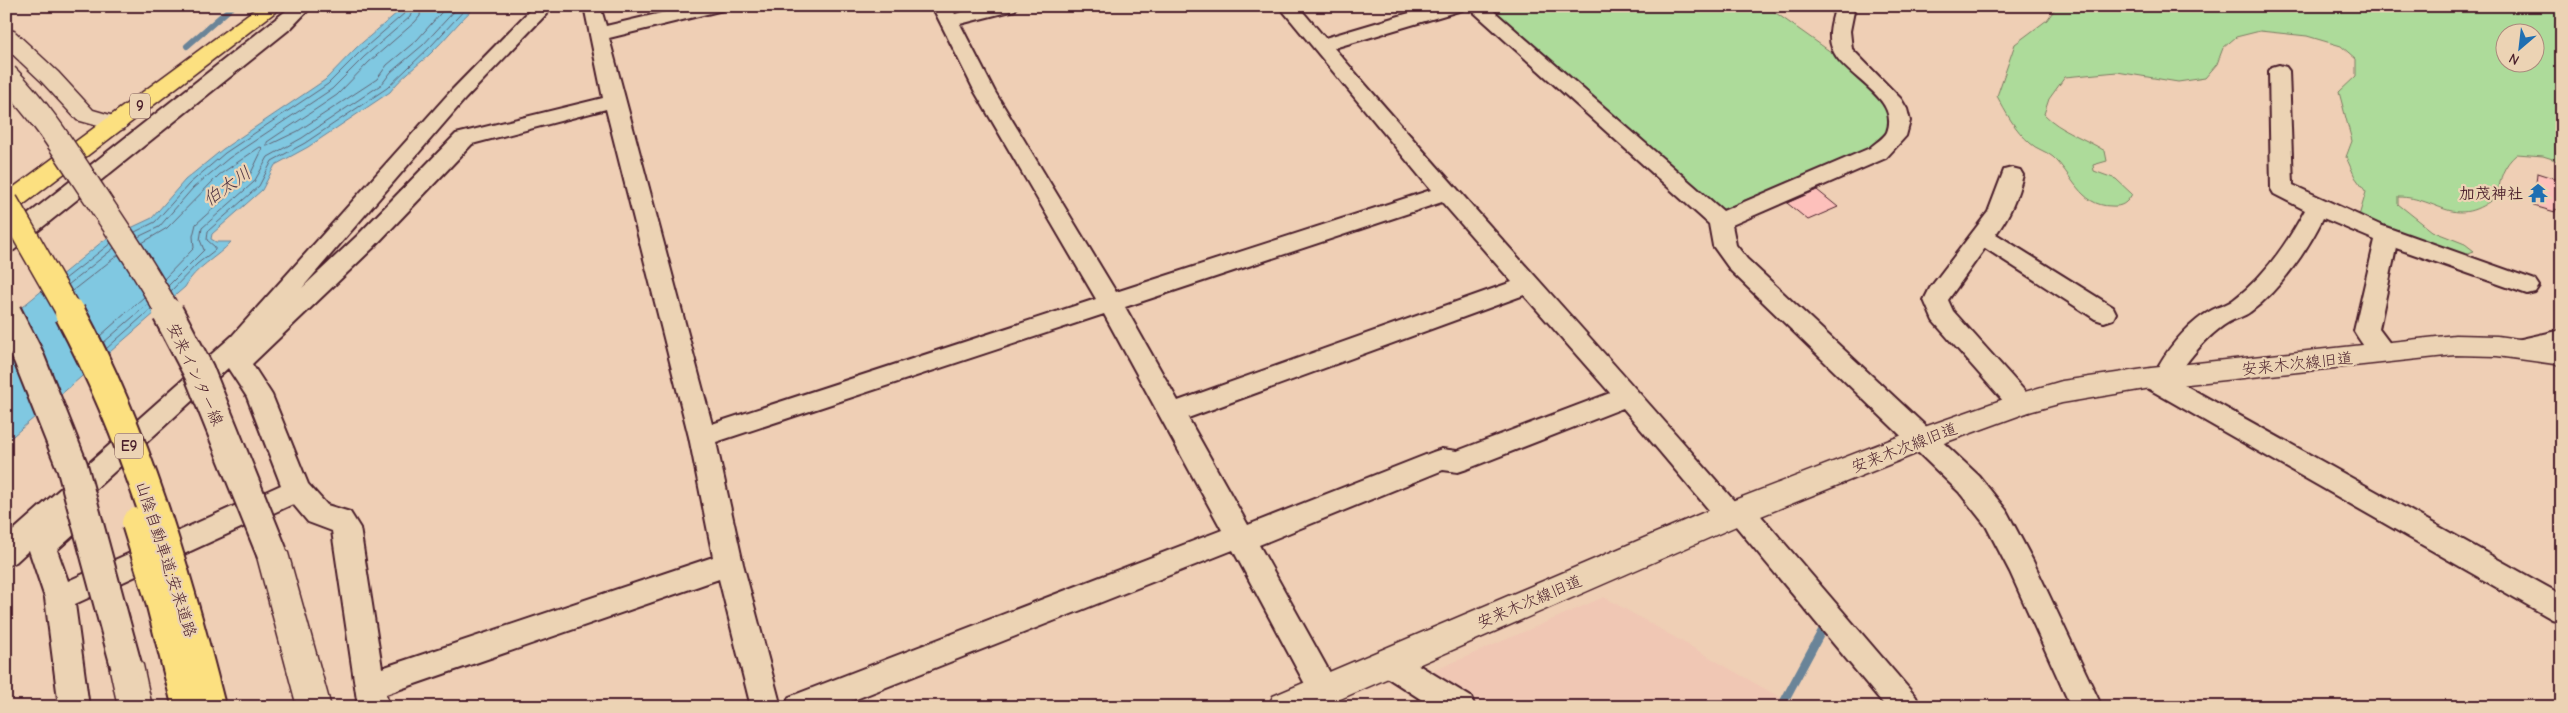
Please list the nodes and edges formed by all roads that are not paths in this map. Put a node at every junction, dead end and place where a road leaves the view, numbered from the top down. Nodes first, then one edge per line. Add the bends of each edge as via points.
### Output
1 (272, 6) edge
2 (303, 6) edge
3 (545, 6) edge
4 (716, 6) edge
5 (1008, 6) edge
6 (1288, 6) edge
7 (1455, 6) edge
8 (1476, 6) edge
9 (1846, 6) edge
10 (592, 8) dead end
11 (946, 14) edge
12 (599, 34) junction
13 (6, 36) edge
14 (1321, 45) junction
15 (2280, 71) dead end
16 (6, 76) edge
17 (614, 101) junction
18 (116, 124) junction
19 (2012, 175) dead end
20 (1446, 194) junction
21 (6, 203) edge
22 (2317, 208) junction
23 (1720, 221) junction
24 (6, 231) edge
25 (1983, 236) junction
26 (2387, 238) junction
27 (6, 244) edge
28 (1528, 285) junction
29 (2527, 286) dead end
30 (1111, 304) junction
31 (6, 312) edge
32 (2104, 313) dead end
33 (2562, 339) edge
34 (2517, 348) junction
35 (245, 350) junction
36 (2385, 353) junction
37 (2562, 355) edge
38 (2164, 377) junction
39 (1628, 396) junction
40 (2021, 404) junction
41 (1171, 414) junction
42 (702, 436) junction
43 (1923, 439) junction
44 (297, 490) junction
45 (1735, 513) junction
46 (1239, 538) junction
47 (36, 541) junction
48 (6, 554) edge
49 (729, 564) junction
50 (60, 598) junction
51 (2562, 610) edge
52 (1388, 662) junction
53 (1324, 689) junction
54 (371, 696) edge
55 (74, 707) edge
56 (135, 707) edge
57 (188, 707) edge
58 (210, 707) edge
59 (314, 707) edge
60 (766, 707) edge
61 (800, 707) edge
62 (1285, 707) edge
63 (1460, 707) edge
64 (1905, 707) edge
65 (2087, 707) edge

1 - 18 main road, 9
2 - 27 street
3 - 35 street via 458,95
4 - 12 street
5 - 11 street
6 - 14 street
7 - 14 street
8 - 23 street
9 - 23 street via 1840,36 1845,54 1889,94 1899,119 1897,134 1878,153
10 - 12 street
11 - 30 street via 985,92
12 - 17 street
13 - 18 main road via 85,115
14 - 20 street
15 - 22 street via 2282,189
16 - 59 main road, 安来インター線, bridge via 22,92 68,154 150,277 199,372 272,553
17 - 35 street via 464,139 365,242
17 - 42 street
18 - 21 main road, 9
19 - 25 street via 1998,215
20 - 28 street
20 - 30 street
21 - 58 main road, 山陰自動車道;安来道路 / E9, bridge via 53,278 116,409 178,589
22 - 26 street
22 - 38 street via 2307,230 2268,278 2240,308 2218,317 2179,353
23 - 43 street via 1725,246 1738,265
24 - 57 main road, 山陰自動車道;安来道路 / E9, bridge via 40,285 70,345 100,418 157,588
25 - 32 street
25 - 40 street via 1936,300 1942,315
26 - 29 street
26 - 36 street via 2366,332
28 - 39 street
28 - 41 street
30 - 41 street
30 - 42 street
31 - 56 main road, bridge via 28,356 72,466
33 - 34 street
34 - 36 main road, 安来木次線旧道 via 2455,346
34 - 37 main road, 安来木次線旧道
35 - 44 street via 259,395
35 - 47 street
36 - 38 main road, 安来木次線旧道
38 - 40 main road, 安来木次線旧道 via 2062,392
38 - 51 street
39 - 45 street
39 - 46 street via 1458,462 1442,459
40 - 43 main road, 安来木次線旧道
41 - 46 street
42 - 49 street
43 - 45 main road, 安来木次線旧道
43 - 65 street via 1969,484 1996,518
44 - 50 street
44 - 54 street via 318,514 340,520 346,528
45 - 52 main road, 安来木次線旧道
45 - 64 street
46 - 53 street
46 - 61 street
47 - 48 street
47 - 50 street
49 - 54 street
49 - 60 street
50 - 55 street
52 - 53 main road, 安来木次線旧道
52 - 63 street
53 - 62 main road, 安来木次線旧道

